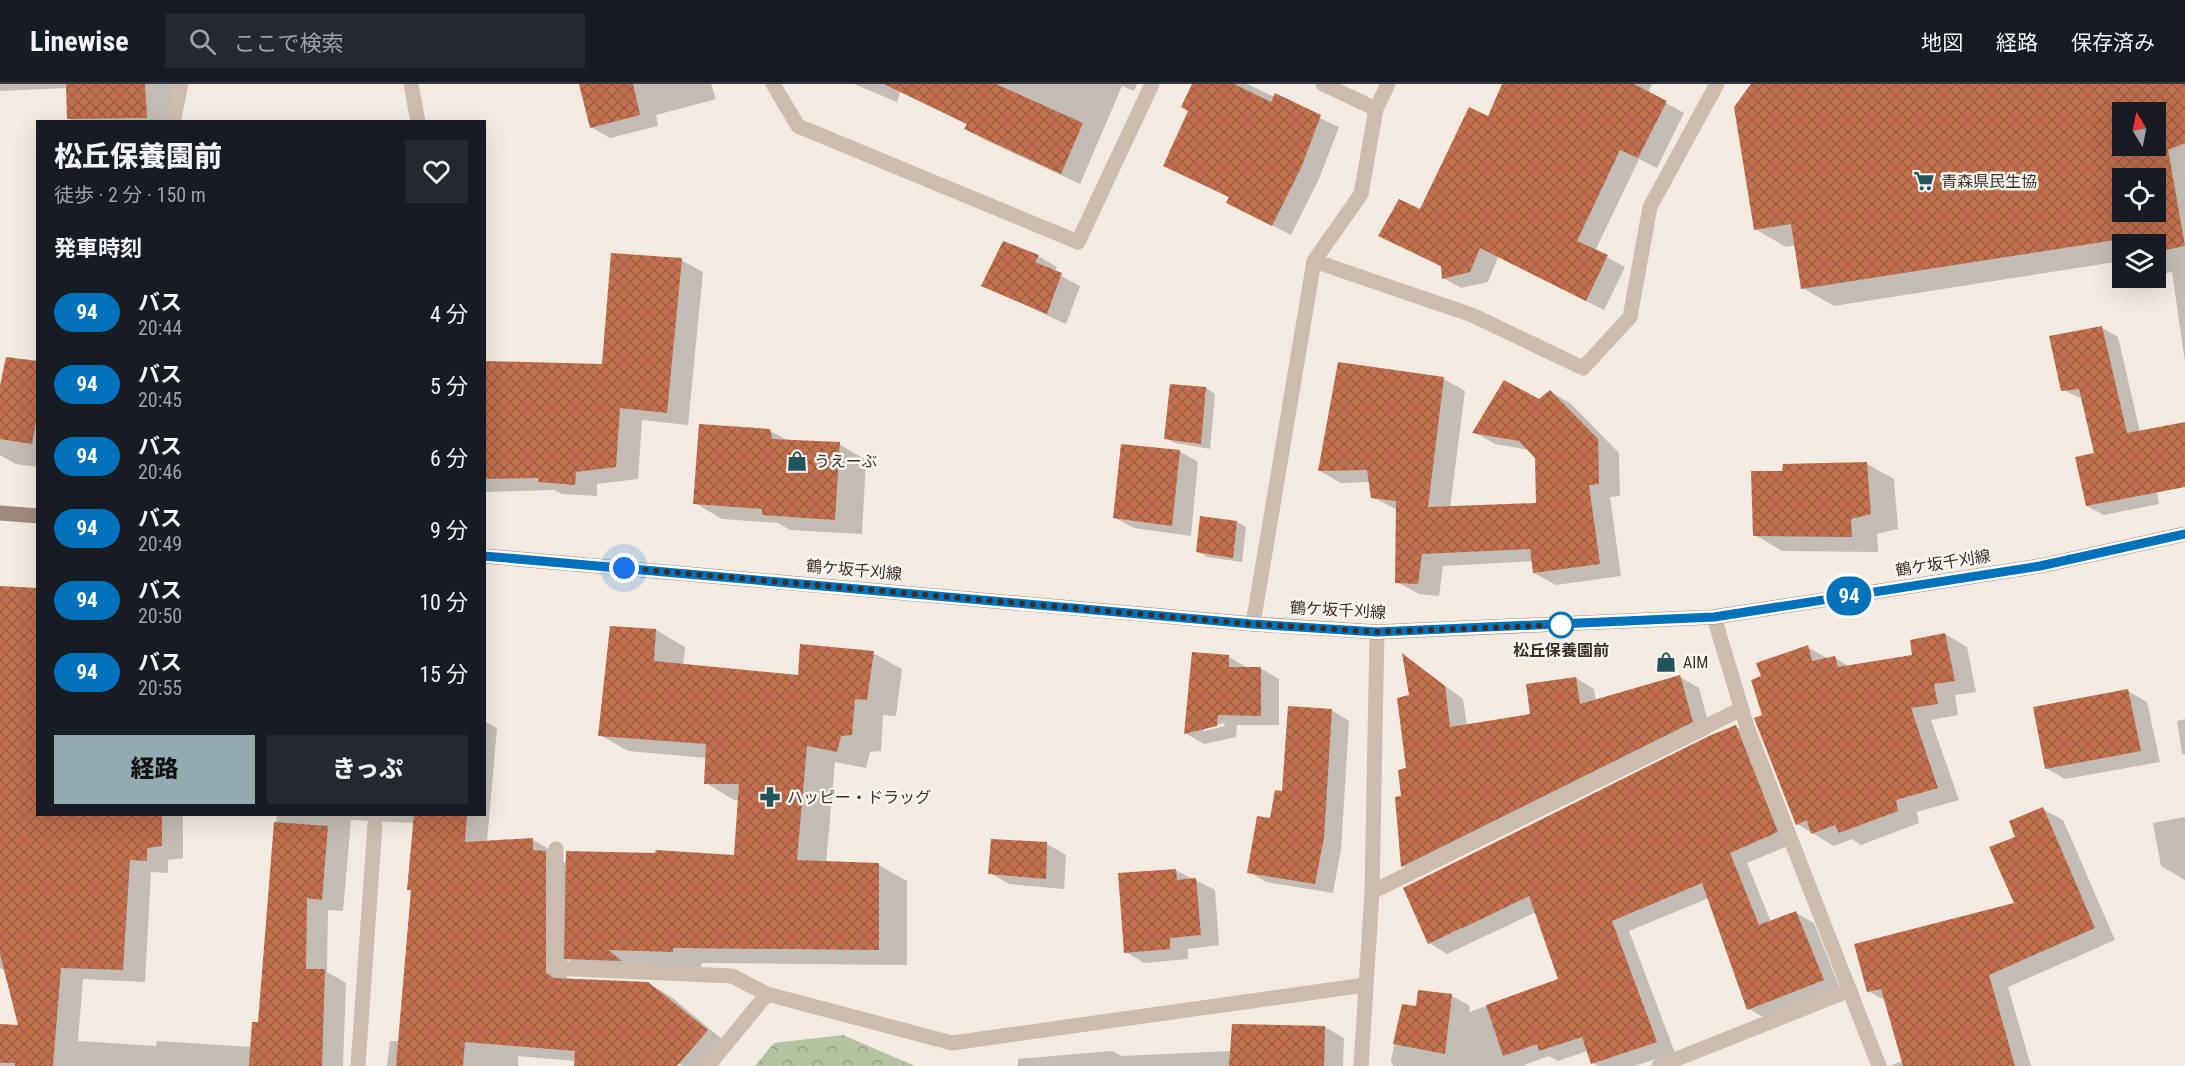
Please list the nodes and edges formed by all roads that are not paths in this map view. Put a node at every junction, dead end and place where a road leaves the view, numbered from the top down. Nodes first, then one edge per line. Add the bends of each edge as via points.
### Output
1 (181, 84) edge
2 (411, 84) edge
3 (773, 84) edge
4 (1152, 84) edge
5 (1323, 84) edge
6 (1388, 84) edge
7 (1718, 84) edge
8 (1376, 110) junction
9 (172, 120) edge
10 (418, 120) edge
11 (1314, 261) junction
12 (0, 513) edge
13 (36, 516) edge
14 (2185, 534) edge
15 (486, 556) edge
16 (1714, 617) junction
17 (1252, 624) junction
18 (1377, 632) junction
19 (1741, 709) junction
20 (375, 824) dead end
21 (556, 849) dead end
22 (1372, 892) junction
23 (1365, 985) junction
24 (1850, 990) junction
25 (766, 994) junction
26 (358, 1066) edge
27 (708, 1066) edge
28 (1361, 1066) edge
29 (1659, 1066) edge
30 (1879, 1066) edge

1 - 9 street
2 - 10 street
3 - 4 street via 798,126 1077,242
5 - 8 street
6 - 8 street
7 - 11 street via 1650,207 1630,317 1583,368 1472,315
8 - 11 street via 1360,194
11 - 17 street
12 - 13 main road
14 - 16 main road, 鶴ケ坂千刈線 via 2040,566
15 - 17 main road, 鶴ケ坂千刈線
16 - 18 main road, 鶴ケ坂千刈線
16 - 19 street
17 - 18 main road, 鶴ケ坂千刈線
18 - 22 street
19 - 22 street
19 - 24 street
20 - 26 street
21 - 25 street via 554,968 732,976
22 - 23 street
23 - 25 street via 952,1043
23 - 28 street
24 - 29 street
24 - 30 street
25 - 27 street

